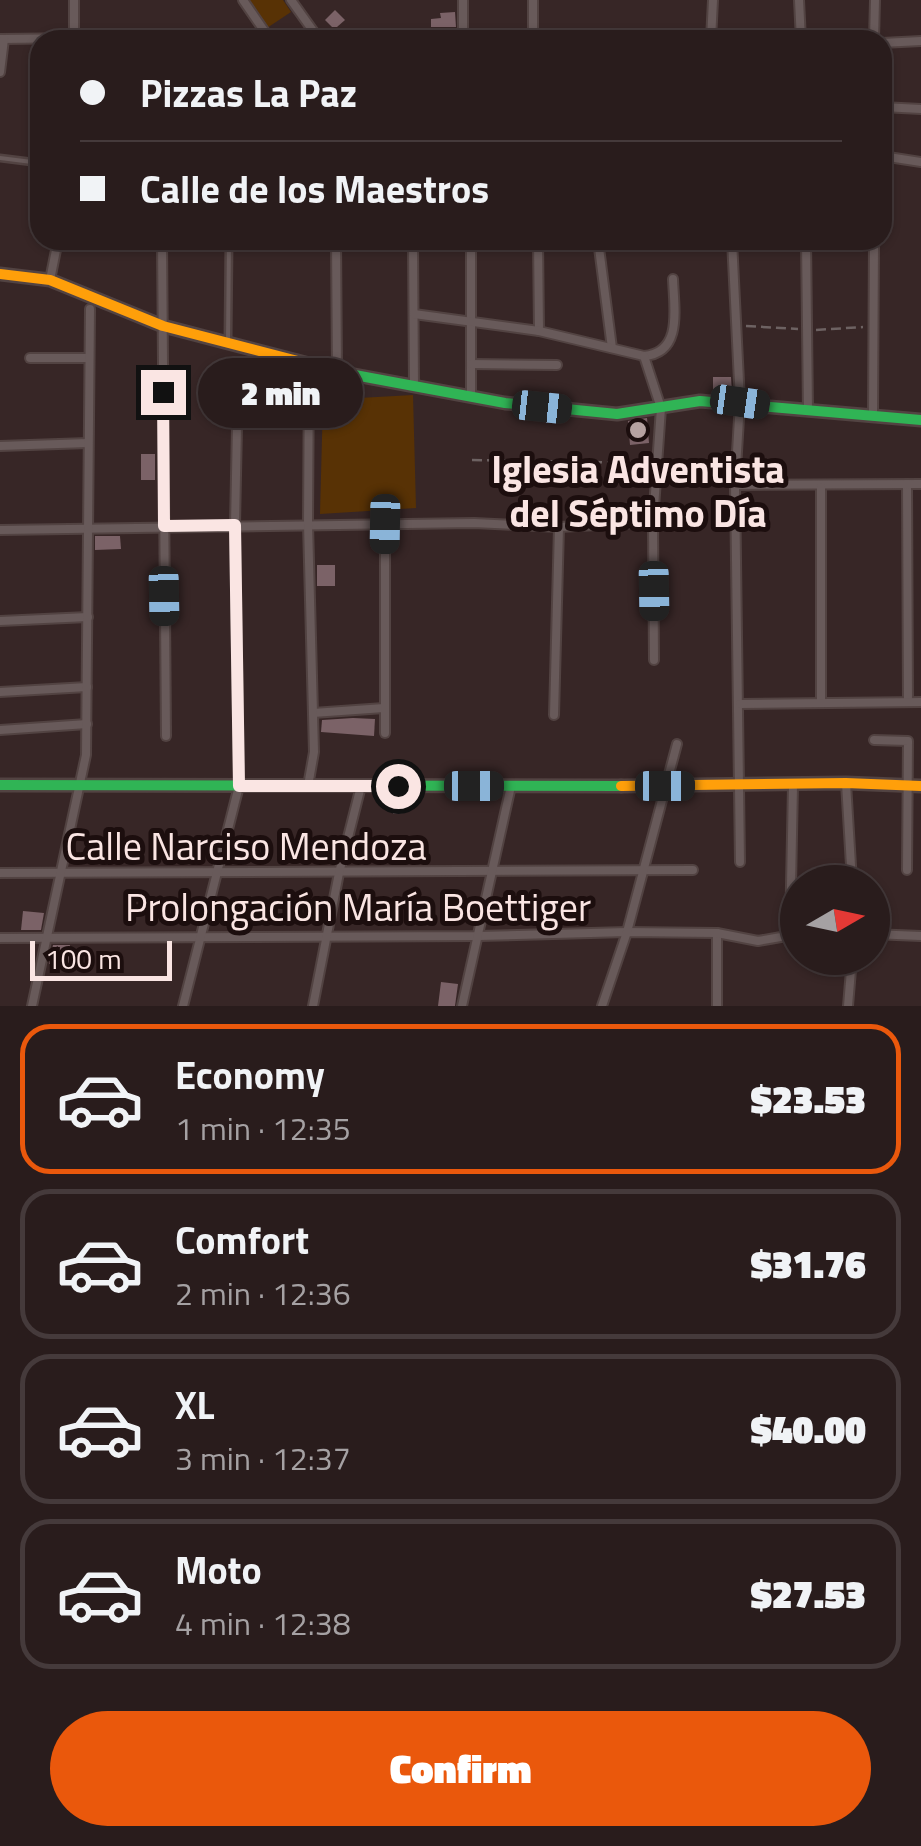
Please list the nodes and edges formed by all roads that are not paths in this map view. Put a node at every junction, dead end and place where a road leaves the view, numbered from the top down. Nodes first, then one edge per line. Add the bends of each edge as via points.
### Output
1 (74, 0) edge
2 (243, 0) edge
3 (291, 0) edge
4 (463, 0) edge
5 (532, 0) edge
6 (713, 0) edge
7 (799, 0) edge
8 (875, 0) edge
9 (74, 30) edge
10 (264, 30) edge
11 (312, 30) edge
12 (463, 30) edge
13 (533, 30) edge
14 (711, 30) edge
15 (800, 30) edge
16 (874, 30) edge
17 (30, 38) edge
18 (2, 39) edge
19 (921, 42) edge
20 (892, 43) edge
21 (0, 72) edge
22 (892, 108) edge
23 (921, 109) edge
24 (0, 158) edge
25 (892, 158) edge
26 (30, 162) edge
27 (921, 162) edge
28 (56, 250) edge
29 (162, 250) edge
30 (229, 250) edge
31 (336, 250) edge
32 (413, 250) edge
33 (470, 250) edge
34 (538, 250) edge
35 (599, 250) edge
36 (732, 250) edge
37 (806, 250) edge
38 (874, 250) edge
39 (0, 274) edge
40 (673, 278) dead end
41 (50, 280) junction
42 (90, 310) dead end
43 (414, 314) junction
44 (471, 321) junction
45 (162, 326) junction
46 (539, 330) junction
47 (228, 342) junction
48 (612, 348) junction
49 (644, 356) junction
50 (30, 358) dead end
51 (89, 358) junction
52 (309, 363) junction
53 (471, 364) junction
54 (557, 365) dead end
55 (337, 372) junction
56 (414, 386) junction
57 (471, 396) junction
58 (740, 402) junction
59 (660, 408) junction
60 (808, 411) junction
61 (873, 415) junction
62 (921, 420) edge
63 (237, 426) dead end
64 (88, 444) junction
65 (0, 446) edge
66 (907, 484) junction
67 (921, 484) edge
68 (735, 485) junction
69 (821, 487) junction
70 (653, 522) junction
71 (308, 524) junction
72 (385, 524) junction
73 (235, 525) junction
74 (164, 526) junction
75 (559, 527) junction
76 (88, 528) junction
77 (0, 530) edge
78 (88, 616) junction
79 (0, 621) edge
80 (654, 660) dead end
81 (87, 688) junction
82 (0, 692) edge
83 (821, 701) junction
84 (908, 702) junction
85 (921, 702) edge
86 (740, 704) junction
87 (384, 708) junction
88 (313, 713) junction
89 (554, 715) dead end
90 (87, 724) junction
91 (0, 730) edge
92 (385, 733) dead end
93 (166, 736) dead end
94 (874, 740) dead end
95 (678, 744) dead end
96 (846, 782) junction
97 (80, 784) junction
98 (0, 785) edge
99 (239, 786) junction
100 (308, 786) junction
101 (361, 786) junction
102 (511, 786) junction
103 (665, 786) junction
104 (739, 786) junction
105 (792, 786) junction
106 (915, 786) edge
107 (740, 862) dead end
108 (793, 865) edge
109 (851, 865) edge
110 (643, 870) junction
111 (692, 870) dead end
112 (907, 870) dead end
113 (491, 872) junction
114 (0, 874) edge
115 (61, 874) junction
116 (217, 874) junction
117 (339, 874) junction
118 (627, 932) junction
119 (717, 934) junction
120 (890, 935) edge
121 (201, 936) junction
122 (478, 936) junction
123 (921, 936) edge
124 (780, 937) edge
125 (0, 938) edge
126 (48, 938) junction
127 (326, 938) junction
128 (851, 975) edge
129 (32, 1006) edge
130 (183, 1006) edge
131 (313, 1006) edge
132 (462, 1006) edge
133 (602, 1006) edge
134 (717, 1006) edge
135 (848, 1006) edge

1 - 9 street
2 - 10 street
3 - 11 street
4 - 12 street
5 - 13 street
6 - 14 street
7 - 15 street
8 - 16 street
17 - 18 street
18 - 21 street
19 - 20 street
22 - 23 street
24 - 26 lane
25 - 27 street
28 - 41 street
29 - 45 street
30 - 47 lane
31 - 55 street
32 - 43 street
33 - 44 street
34 - 46 street
35 - 48 street
36 - 58 street
37 - 60 street
38 - 61 street
39 - 41 street
40 - 49 street via 671,340 665,350
41 - 45 street
42 - 51 street
43 - 44 street
43 - 56 street
44 - 46 street
44 - 53 street
45 - 47 street
45 - 74 street
46 - 48 street
47 - 52 street
48 - 49 street
49 - 59 street
50 - 51 street
51 - 64 street
52 - 55 street
52 - 71 street
53 - 54 street
53 - 57 street
55 - 56 street
56 - 57 street
57 - 59 street via 617,414
58 - 59 street
58 - 60 street
58 - 68 street
59 - 70 street
60 - 61 street
61 - 62 street
63 - 73 street
64 - 65 street
64 - 76 street
66 - 67 street
66 - 69 street
66 - 84 street
68 - 69 street
68 - 86 street
69 - 83 street
70 - 75 street
70 - 80 street
71 - 72 street
71 - 73 street
71 - 88 street
72 - 75 street
72 - 87 street
73 - 74 street
73 - 99 street
74 - 76 street
74 - 93 street
75 - 89 street
76 - 77 street
76 - 78 street
78 - 79 street
78 - 81 street
81 - 82 street
81 - 90 street
83 - 84 street
83 - 86 street
84 - 85 street
86 - 104 street
87 - 88 street
87 - 92 street
88 - 100 street
90 - 91 street
90 - 97 street
94 - 106 street via 908,741
95 - 103 street
96 - 105 street
96 - 106 street
96 - 109 street
97 - 98 street
97 - 99 street
97 - 115 street
99 - 100 street
99 - 116 street
100 - 101 street
101 - 102 street
101 - 117 street
102 - 103 street
102 - 113 street
103 - 104 street
103 - 110 street
104 - 105 street
104 - 107 street
105 - 108 street
106 - 112 street
110 - 111 street, Calle Narciso Mendoza
110 - 113 street, Calle Narciso Mendoza
110 - 118 street
113 - 117 street, Calle Narciso Mendoza
113 - 122 street
114 - 115 street, Calle Narciso Mendoza
115 - 116 street, Calle Narciso Mendoza
115 - 126 street
116 - 117 street, Calle Narciso Mendoza
116 - 121 street
117 - 127 street
118 - 119 street, Prolongación María Boettiger
118 - 122 street, Prolongación María Boettiger
118 - 133 street
119 - 124 street, Prolongación María Boettiger
119 - 134 street
120 - 123 street
121 - 126 street, Prolongación María Boettiger
121 - 127 street, Prolongación María Boettiger
121 - 130 street
122 - 127 street, Prolongación María Boettiger
122 - 132 street
125 - 126 street, Prolongación María Boettiger
126 - 129 street
127 - 131 street
128 - 135 street

